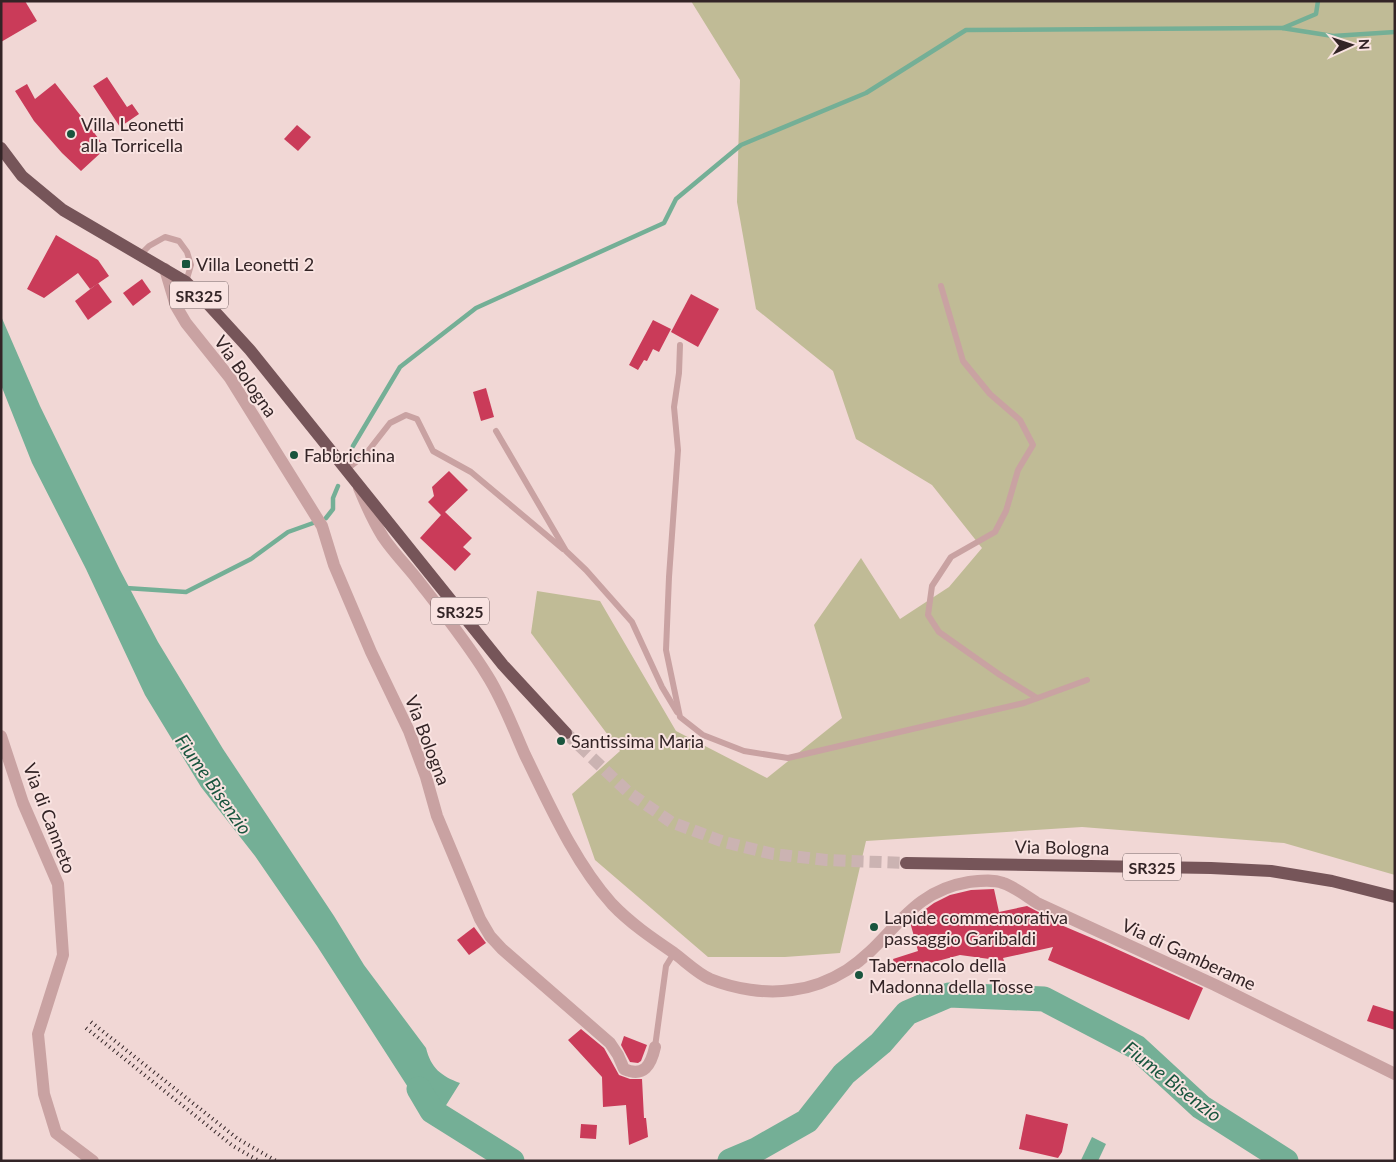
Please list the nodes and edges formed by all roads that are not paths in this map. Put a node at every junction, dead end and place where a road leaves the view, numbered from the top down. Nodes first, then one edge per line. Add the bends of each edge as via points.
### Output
1 (1, 148) edge
2 (140, 255) junction
3 (165, 269) junction
4 (186, 282) junction
5 (941, 286) dead end
6 (680, 345) dead end
7 (496, 431) dead end
8 (346, 470) junction
9 (358, 486) junction
10 (566, 551) junction
11 (1087, 680) dead end
12 (1037, 698) junction
13 (680, 717) junction
14 (566, 733) tunnel mouth
15 (1, 736) edge
16 (906, 863) tunnel mouth
17 (966, 883) joint
18 (1395, 897) edge
19 (674, 953) junction
20 (656, 1047) joint
21 (1395, 1074) edge
22 (93, 1161) edge

1 - 2 main road, Via Bologna / SR325 via 22,176 63,210
2 - 3 main road, Via Bologna / SR325
2 - 4 lane via 165,237 179,241 191,266
3 - 4 main road, Via Bologna / SR325
3 - 20 street, Via Bologna via 176,306 186,323 230,378 322,526 334,565 426,777 456,863 490,936 610,1043 624,1069 635,1073 643,1071
4 - 8 main road, Via Bologna / SR325 via 250,350
5 - 12 lane via 963,361 990,394 1020,420 1033,445 1018,470 1006,511 995,532 951,557 932,586 928,615 939,632
6 - 13 lane via 674,407 678,450 666,650
7 - 10 lane
8 - 9 main road, Via Bologna / SR325
8 - 10 lane via 365,455 390,423 406,414 417,419 433,451 471,472
9 - 14 main road, Via Bologna / SR325 via 503,665
9 - 19 street, Via Bologna via 385,540 472,650 489,678 576,855 613,905
10 - 13 lane via 632,622 662,688
11 - 12 lane
12 - 13 lane via 788,758 744,751 703,735
15 - 22 street, Via di Canneto via 23,803 58,884 63,955 38,1034 44,1094 56,1133
16 - 18 main road, Via Bologna / SR325 via 1271,871 1332,881
17 - 19 street, Via Bologna via 938,891 917,903 848,970 826,982 794,990 764,992 736,987 708,978
17 - 21 street, Via di Gamberame via 992,880 1010,885 1037,903 1216,985
19 - 20 lane, Via Bologna via 666,966

